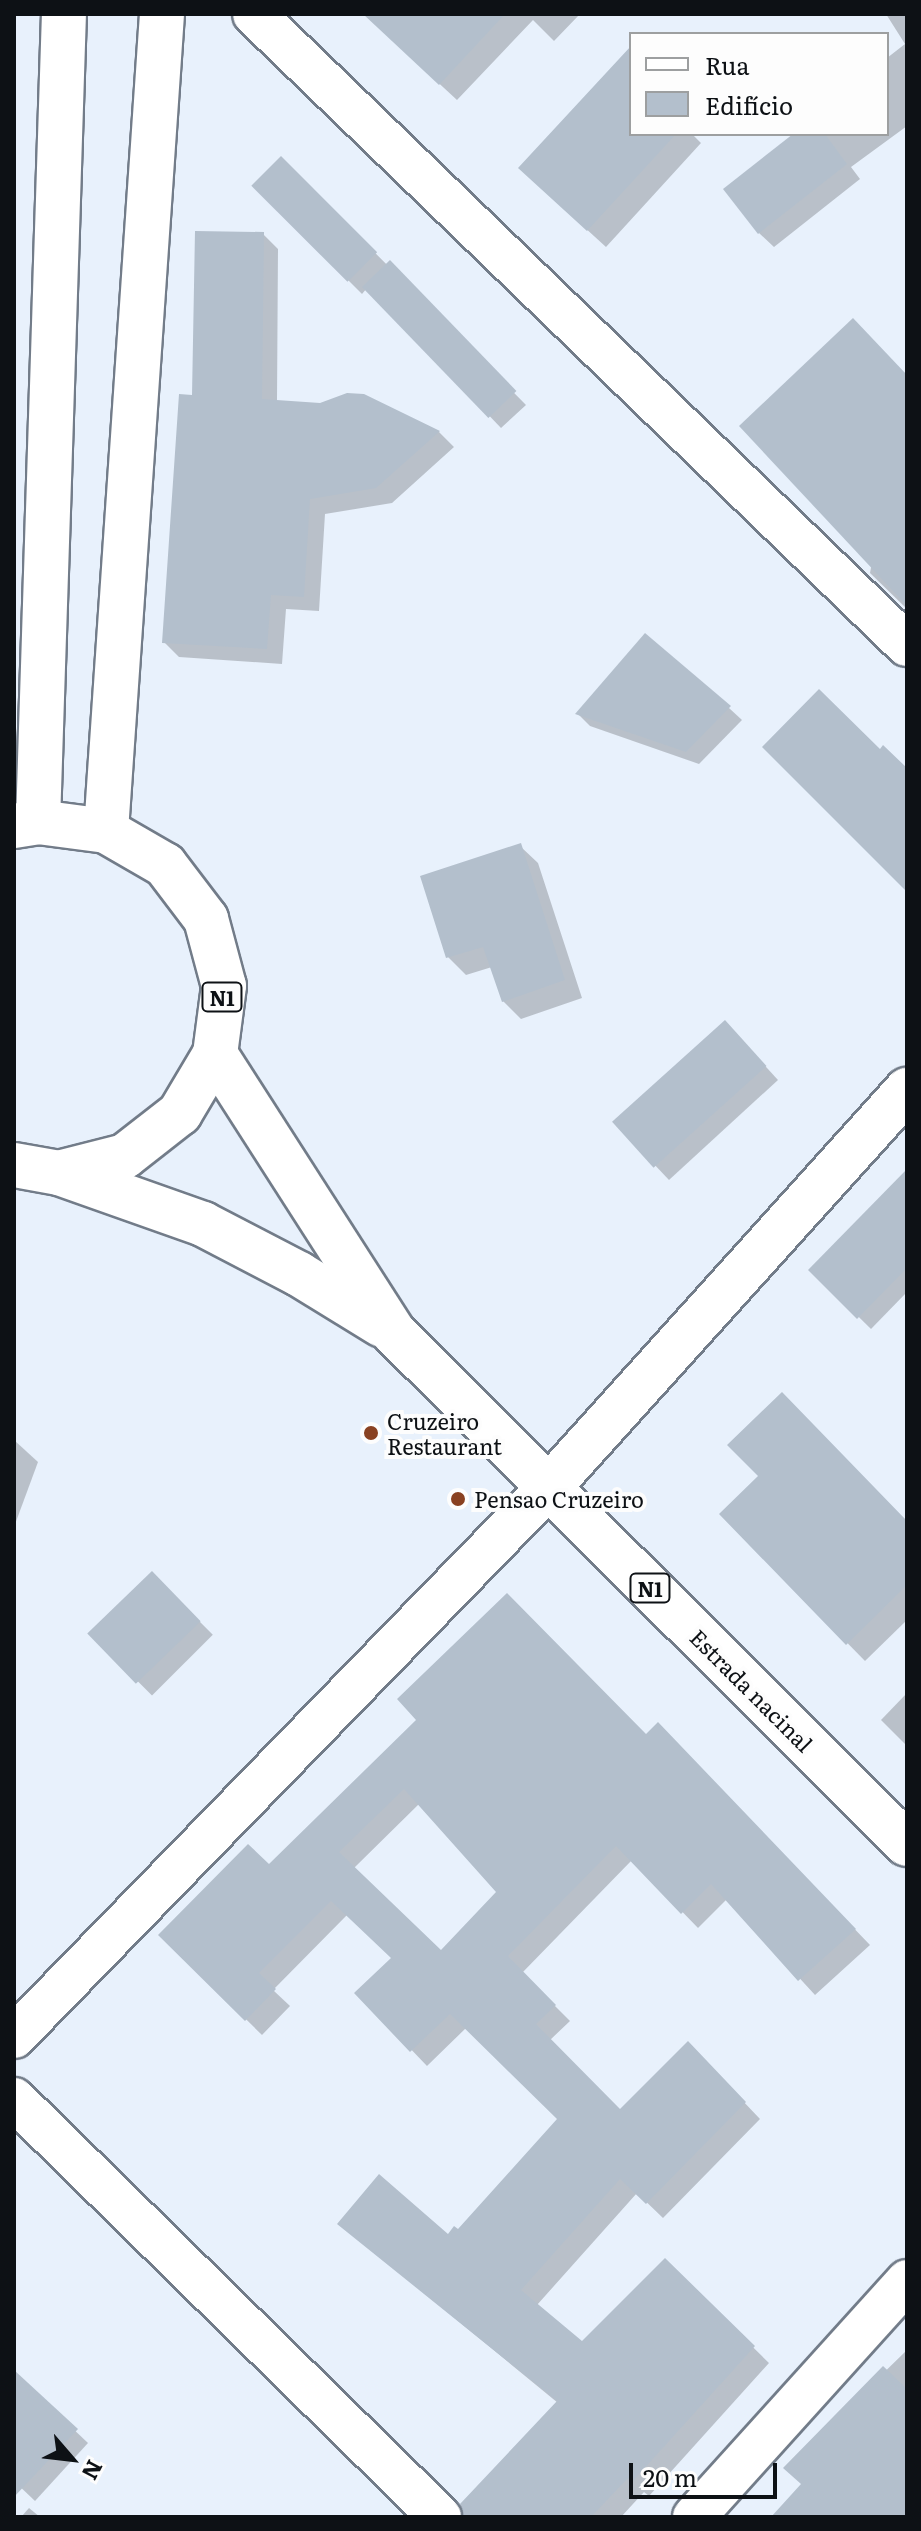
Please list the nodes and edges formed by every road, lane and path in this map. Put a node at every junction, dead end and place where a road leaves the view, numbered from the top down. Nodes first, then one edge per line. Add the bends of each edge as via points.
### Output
1 (64, 14) edge
2 (162, 14) edge
3 (254, 14) edge
4 (907, 645) edge
5 (26, 824) edge
6 (106, 831) junction
7 (215, 1054) junction
8 (907, 1090) edge
9 (14, 1165) edge
10 (59, 1173) junction
11 (394, 1333) junction
12 (549, 1487) junction
13 (907, 1844) edge
14 (14, 2037) edge
15 (14, 2099) edge
16 (907, 2281) edge
17 (440, 2517) edge
18 (694, 2517) edge

1 - 5 main road
2 - 6 main road
3 - 4 street
5 - 6 main road, N1
6 - 7 main road, N1 via 165,865 206,919 224,986
7 - 10 main road, N1 via 180,1113 125,1156
7 - 11 main road, N1
8 - 12 main road
9 - 10 main road, N1
10 - 11 main road, N1 via 203,1224 299,1274
11 - 12 main road, Estrada nacinal / N1
12 - 13 main road, Estrada nacinal / N1
12 - 14 street
15 - 17 street
16 - 18 street

